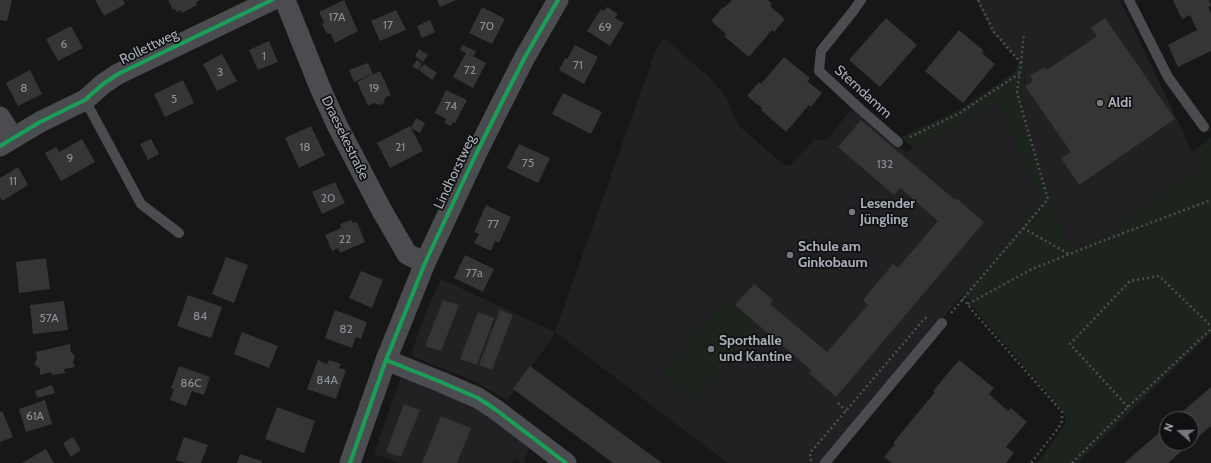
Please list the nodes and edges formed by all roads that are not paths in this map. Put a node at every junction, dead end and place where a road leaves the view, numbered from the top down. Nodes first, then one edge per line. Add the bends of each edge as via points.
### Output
1 (272, 0) edge
2 (285, 0) edge
3 (558, 0) edge
4 (861, 0) edge
5 (1129, 0) edge
6 (85, 100) junction
7 (0, 117) edge
8 (1204, 127) dead end
9 (6, 142) edge
10 (898, 142) road end
11 (180, 234) dead end
12 (425, 263) junction
13 (942, 323) road end
14 (386, 360) junction
15 (350, 463) edge
16 (566, 463) edge
17 (825, 463) edge

1 - 6 street, Rollettweg via 118,74
2 - 12 street, Draesekestraße via 324,97 374,196 407,254
3 - 12 street, Lindhorstweg via 493,119
4 - 10 lane, Sterndamm via 821,51 819,70
5 - 8 lane via 1168,77
6 - 9 street, Rollettweg
6 - 11 lane via 141,204
7 - 9 street
12 - 14 street, Lindhorstweg
13 - 17 lane
14 - 15 street, Lindhorstweg
14 - 16 street via 478,398

